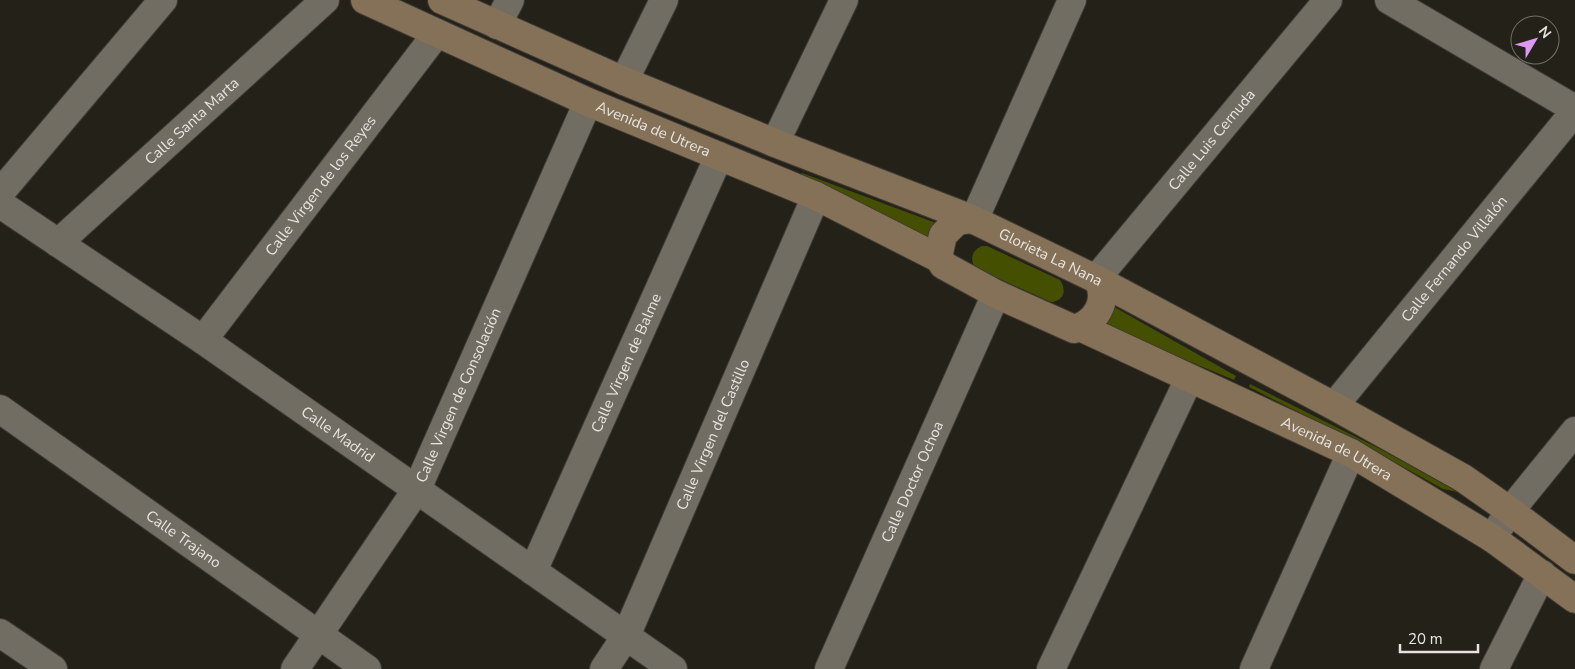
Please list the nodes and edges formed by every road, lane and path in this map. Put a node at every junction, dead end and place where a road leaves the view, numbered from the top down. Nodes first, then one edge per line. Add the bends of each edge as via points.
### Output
1 (164, 0) edge
2 (326, 0) edge
3 (365, 0) edge
4 (442, 0) edge
5 (510, 0) edge
6 (664, 0) edge
7 (844, 0) edge
8 (1072, 0) edge
9 (1328, 0) edge
10 (1389, 0) edge
11 (497, 25) junction
12 (437, 32) junction
13 (624, 81) junction
14 (588, 102) junction
15 (1575, 110) edge
16 (775, 143) junction
17 (719, 156) junction
18 (0, 193) edge
19 (816, 196) junction
20 (0, 204) edge
21 (973, 219) junction
22 (58, 243) junction
23 (940, 259) junction
24 (1097, 279) junction
25 (996, 294) junction
26 (1080, 328) junction
27 (203, 340) junction
28 (1189, 379) junction
29 (1334, 406) junction
30 (0, 409) edge
31 (1575, 431) edge
32 (1351, 453) junction
33 (417, 489) junction
34 (1510, 511) junction
35 (1492, 538) junction
36 (1575, 560) edge
37 (534, 571) junction
38 (1542, 574) junction
39 (1575, 598) edge
40 (0, 633) edge
41 (318, 635) junction
42 (626, 636) junction
43 (53, 669) edge
44 (295, 669) edge
45 (367, 669) edge
46 (604, 669) edge
47 (673, 669) edge
48 (829, 669) edge
49 (1051, 669) edge
50 (1254, 669) edge
51 (1494, 669) edge

1 - 18 street
2 - 22 street, Calle Santa Marta
3 - 12 street, Avenida de Utrera
4 - 11 street
5 - 11 street
6 - 13 street
7 - 16 street
8 - 21 street
9 - 24 street, Calle Luis Cernuda
10 - 15 street
11 - 13 street
12 - 14 street, Avenida de Utrera
12 - 27 street, Calle Virgen de los Reyes
13 - 16 street
14 - 17 street, Avenida de Utrera
14 - 33 street, Calle Virgen de Consolación
15 - 29 street, Calle Fernando Villalón
16 - 21 street
17 - 19 street, Avenida de Utrera
17 - 37 street, Calle Virgen de Balme
19 - 23 street, Avenida de Utrera
19 - 42 street, Calle Virgen del Castillo
20 - 22 street, Calle Madrid
21 - 23 street via 958,222 945,232 940,245
21 - 24 street, Glorieta La Nana
22 - 27 street, Calle Madrid
23 - 25 street via 946,267
24 - 26 street, Glorieta La Nana via 1102,289 1101,303 1094,317
24 - 29 street
25 - 26 street via 1074,329
25 - 48 street, Calle Doctor Ochoa
26 - 28 street, Avenida de Utrera
27 - 33 street, Calle Madrid
28 - 32 street, Avenida de Utrera
28 - 49 street
29 - 34 street via 1463,478
30 - 41 street, Calle Trajano
31 - 34 street
32 - 35 street, Avenida de Utrera
32 - 50 street
33 - 37 street, Calle Madrid
33 - 41 street, Calle Virgen de Consolación
34 - 35 street
34 - 36 street
35 - 38 street, Avenida de Utrera
37 - 42 street, Calle Madrid
38 - 39 street, Avenida de Utrera
38 - 51 street
40 - 43 street
41 - 44 street, Calle Virgen de Consolación
41 - 45 street, Calle Trajano
42 - 46 street, Calle Virgen del Castillo
42 - 47 street, Calle Madrid

